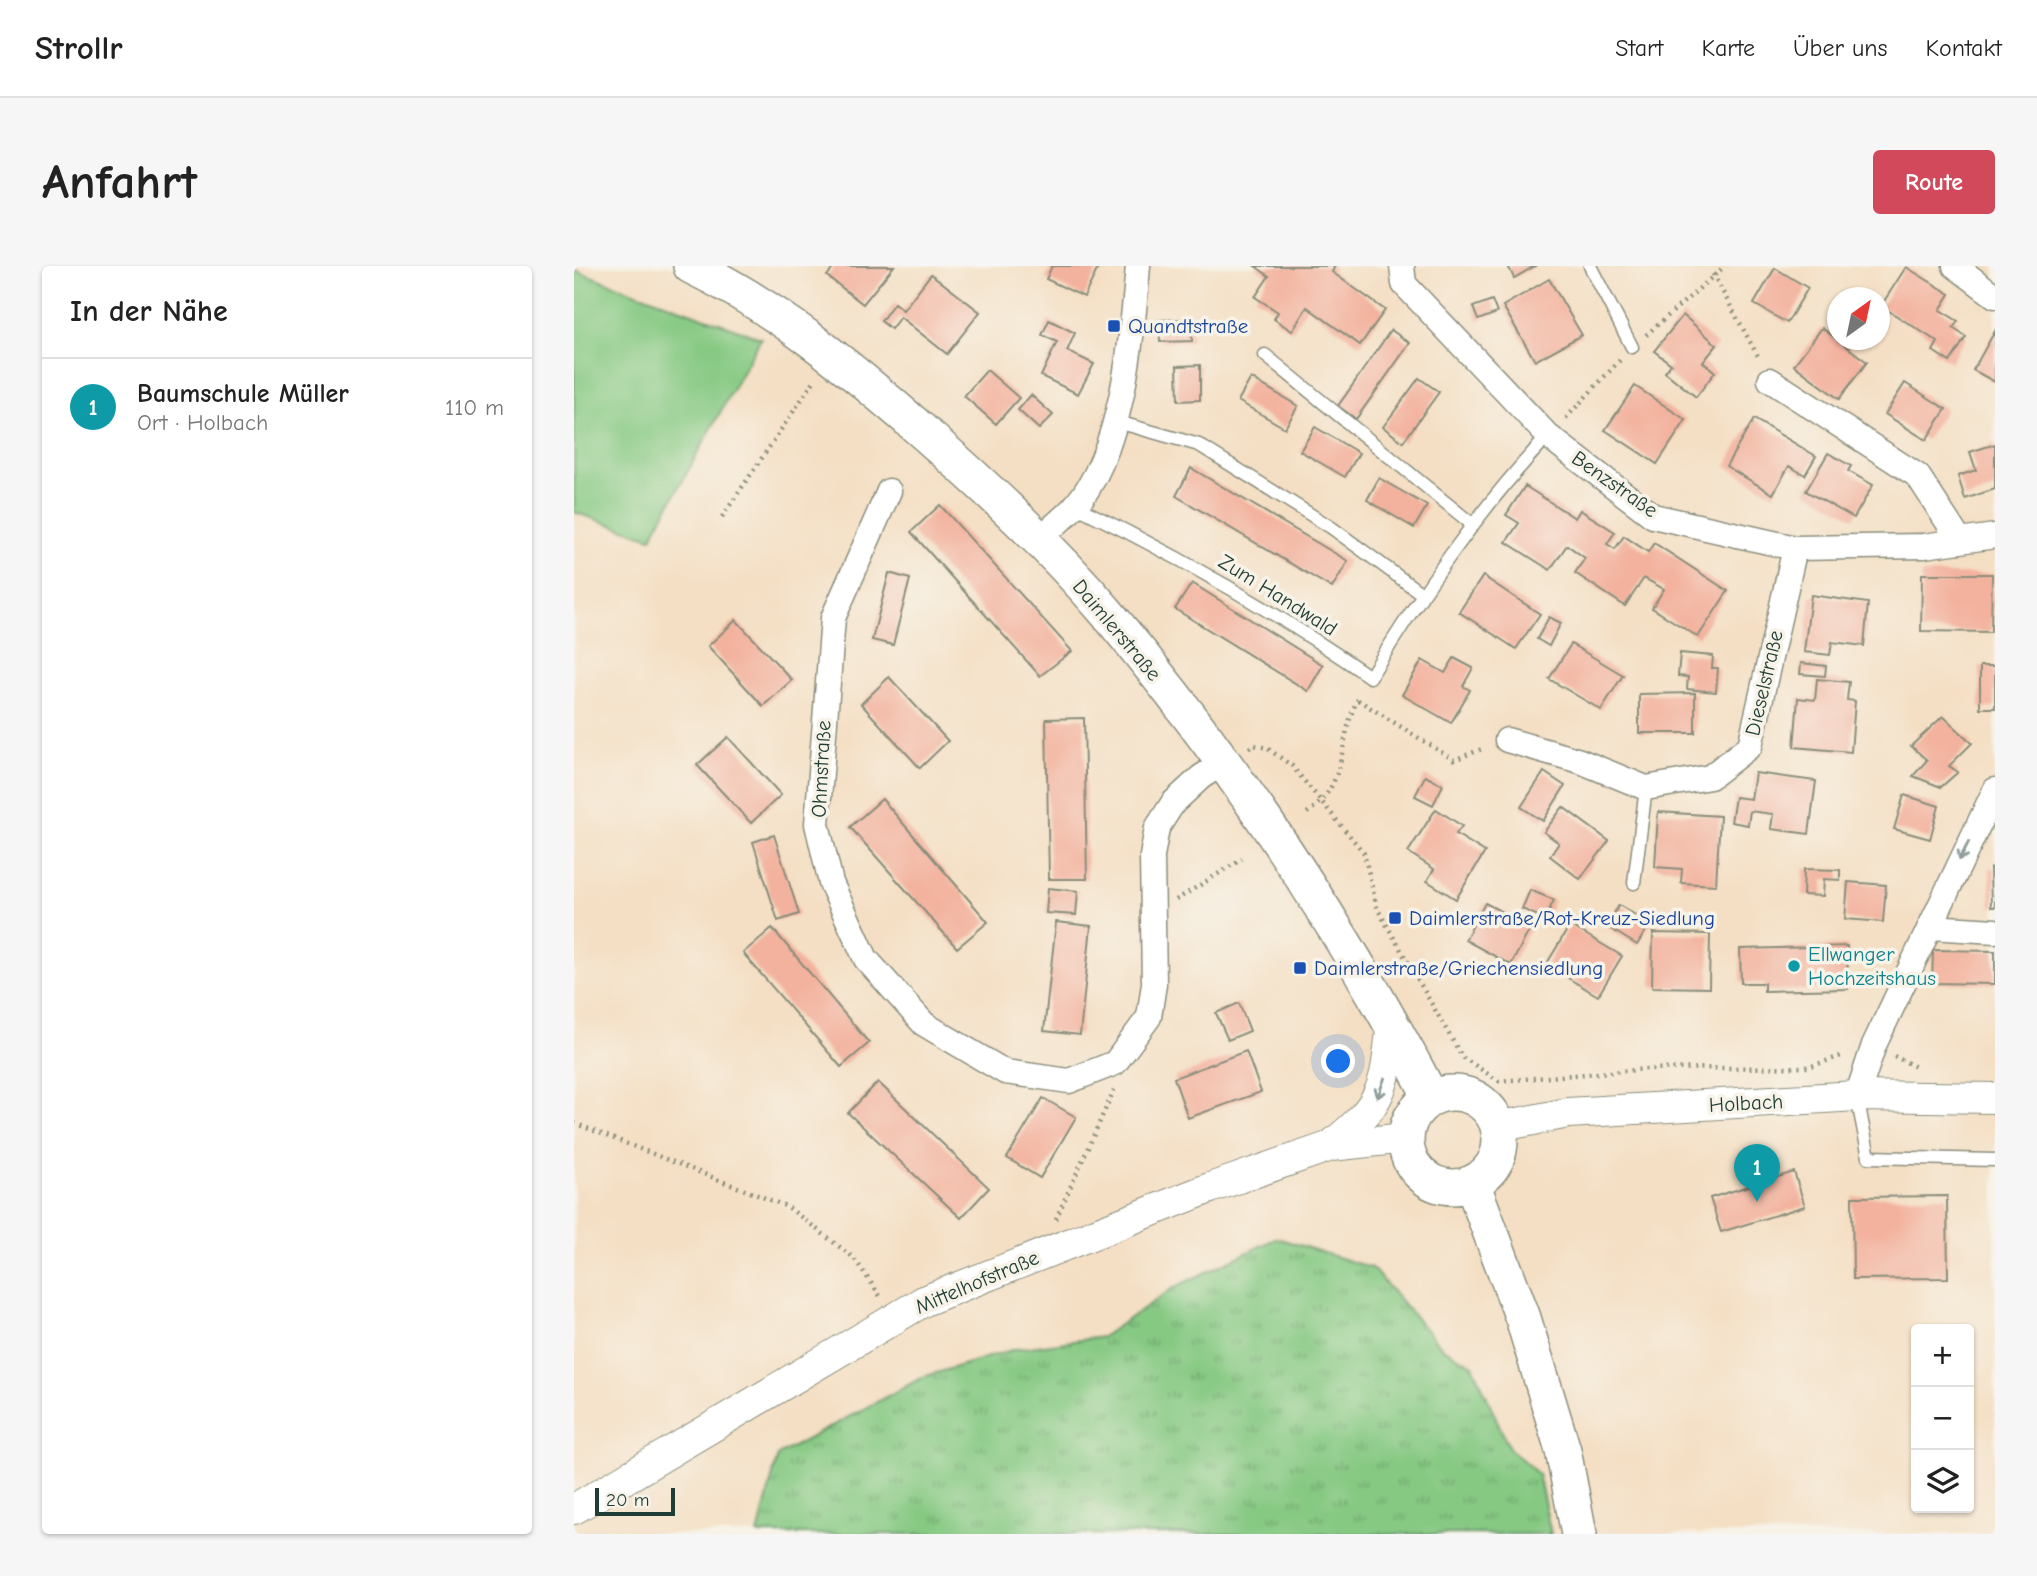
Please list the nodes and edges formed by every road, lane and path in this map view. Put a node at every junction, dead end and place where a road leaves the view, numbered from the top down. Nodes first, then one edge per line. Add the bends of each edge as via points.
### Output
1 (691, 266) edge
2 (1138, 266) edge
3 (1402, 266) edge
4 (1590, 266) edge
5 (1955, 266) edge
6 (1713, 274) dead end
7 (1995, 296) edge
8 (1632, 347) dead end
9 (1265, 355) dead end
10 (837, 358) junction
11 (1770, 380) joint
12 (1114, 421) junction
13 (1548, 436) junction
14 (890, 491) dead end
15 (1075, 506) junction
16 (722, 517) dead end
17 (1473, 525) junction
18 (1995, 536) edge
19 (1038, 540) junction
20 (1960, 541) junction
21 (1795, 548) junction
22 (1422, 594) junction
23 (1370, 677) junction
24 (1358, 700) junction
25 (1507, 740) joint
26 (1223, 763) junction
27 (1646, 788) junction
28 (1995, 790) edge
29 (1321, 803) junction
30 (1307, 813) dead end
31 (1242, 859) dead end
32 (1634, 883) dead end
33 (1151, 902) junction
34 (1930, 927) junction
35 (1995, 931) edge
36 (1392, 1021) junction
37 (1874, 1045) junction
38 (1115, 1063) junction
39 (1921, 1069) dead end
40 (1857, 1096) junction
41 (1432, 1097) junction
42 (1995, 1098) edge
43 (574, 1124) edge
44 (1498, 1127) junction
45 (1405, 1138) junction
46 (1331, 1146) junction
47 (1995, 1160) edge
48 (1472, 1183) junction
49 (1062, 1246) junction
50 (894, 1319) junction
51 (574, 1509) edge
52 (1579, 1534) edge

1 - 10 main road, Daimlerstraße
2 - 12 street via 1121,407
3 - 13 street, Benzstraße via 1404,284
4 - 8 lane
5 - 7 street
6 - 11 path
9 - 17 lane
10 - 16 path via 817,377
10 - 19 main road, Daimlerstraße via 991,492
11 - 20 street via 1918,475
12 - 15 street via 1098,468
12 - 22 lane via 1199,445 1332,528
13 - 17 lane
13 - 21 street, Benzstraße via 1653,516
14 - 38 street, Ohmstraße via 833,618 817,824 831,883 866,959 924,1024 1005,1072 1069,1081
15 - 19 street
15 - 23 lane, Zum Handwald via 1182,559
17 - 22 lane
18 - 20 street, Benzstraße
19 - 26 main road, Daimlerstraße via 1106,612
20 - 21 street, Benzstraße
21 - 27 street, Dieselstraße via 1750,746 1710,777
22 - 23 lane
23 - 24 path
24 - 25 path via 1454,760
24 - 29 path via 1349,716 1341,768
25 - 27 street via 1580,761
26 - 29 path via 1254,745 1267,748 1292,766
26 - 33 street via 1173,803 1157,828
26 - 36 main road, Daimlerstraße via 1328,914
27 - 32 lane
28 -> 34 street
29 - 30 path
29 - 37 path via 1364,853 1377,908 1462,1057 1499,1081 1648,1069 1808,1067
31 - 33 path via 1175,901
33 - 38 street via 1154,984 1149,1017
34 - 35 street
34 - 37 street
36 - 41 main road, Daimlerstraße
36 -> 46 street, Mittelhofstraße via 1385,1081 1377,1100 1363,1120
37 - 39 path
37 - 40 street
38 - 49 path via 1119,1079 1056,1219
40 - 42 street, Holbach
40 - 44 street, Holbach via 1568,1113
40 - 47 lane via 1869,1157
41 - 44 main road via 1458,1092 1472,1097 1485,1105
41 - 45 main road via 1416,1109
43 - 50 path via 788,1207 853,1258
44 - 48 main road via 1500,1148 1494,1163
45 - 46 street, Mittelhofstraße
45 - 48 main road via 1414,1168 1426,1179 1456,1187
46 - 49 street, Mittelhofstraße
48 - 52 main road via 1527,1331 1563,1450
49 - 50 street, Mittelhofstraße via 924,1301
50 - 51 street, Mittelhofstraße

